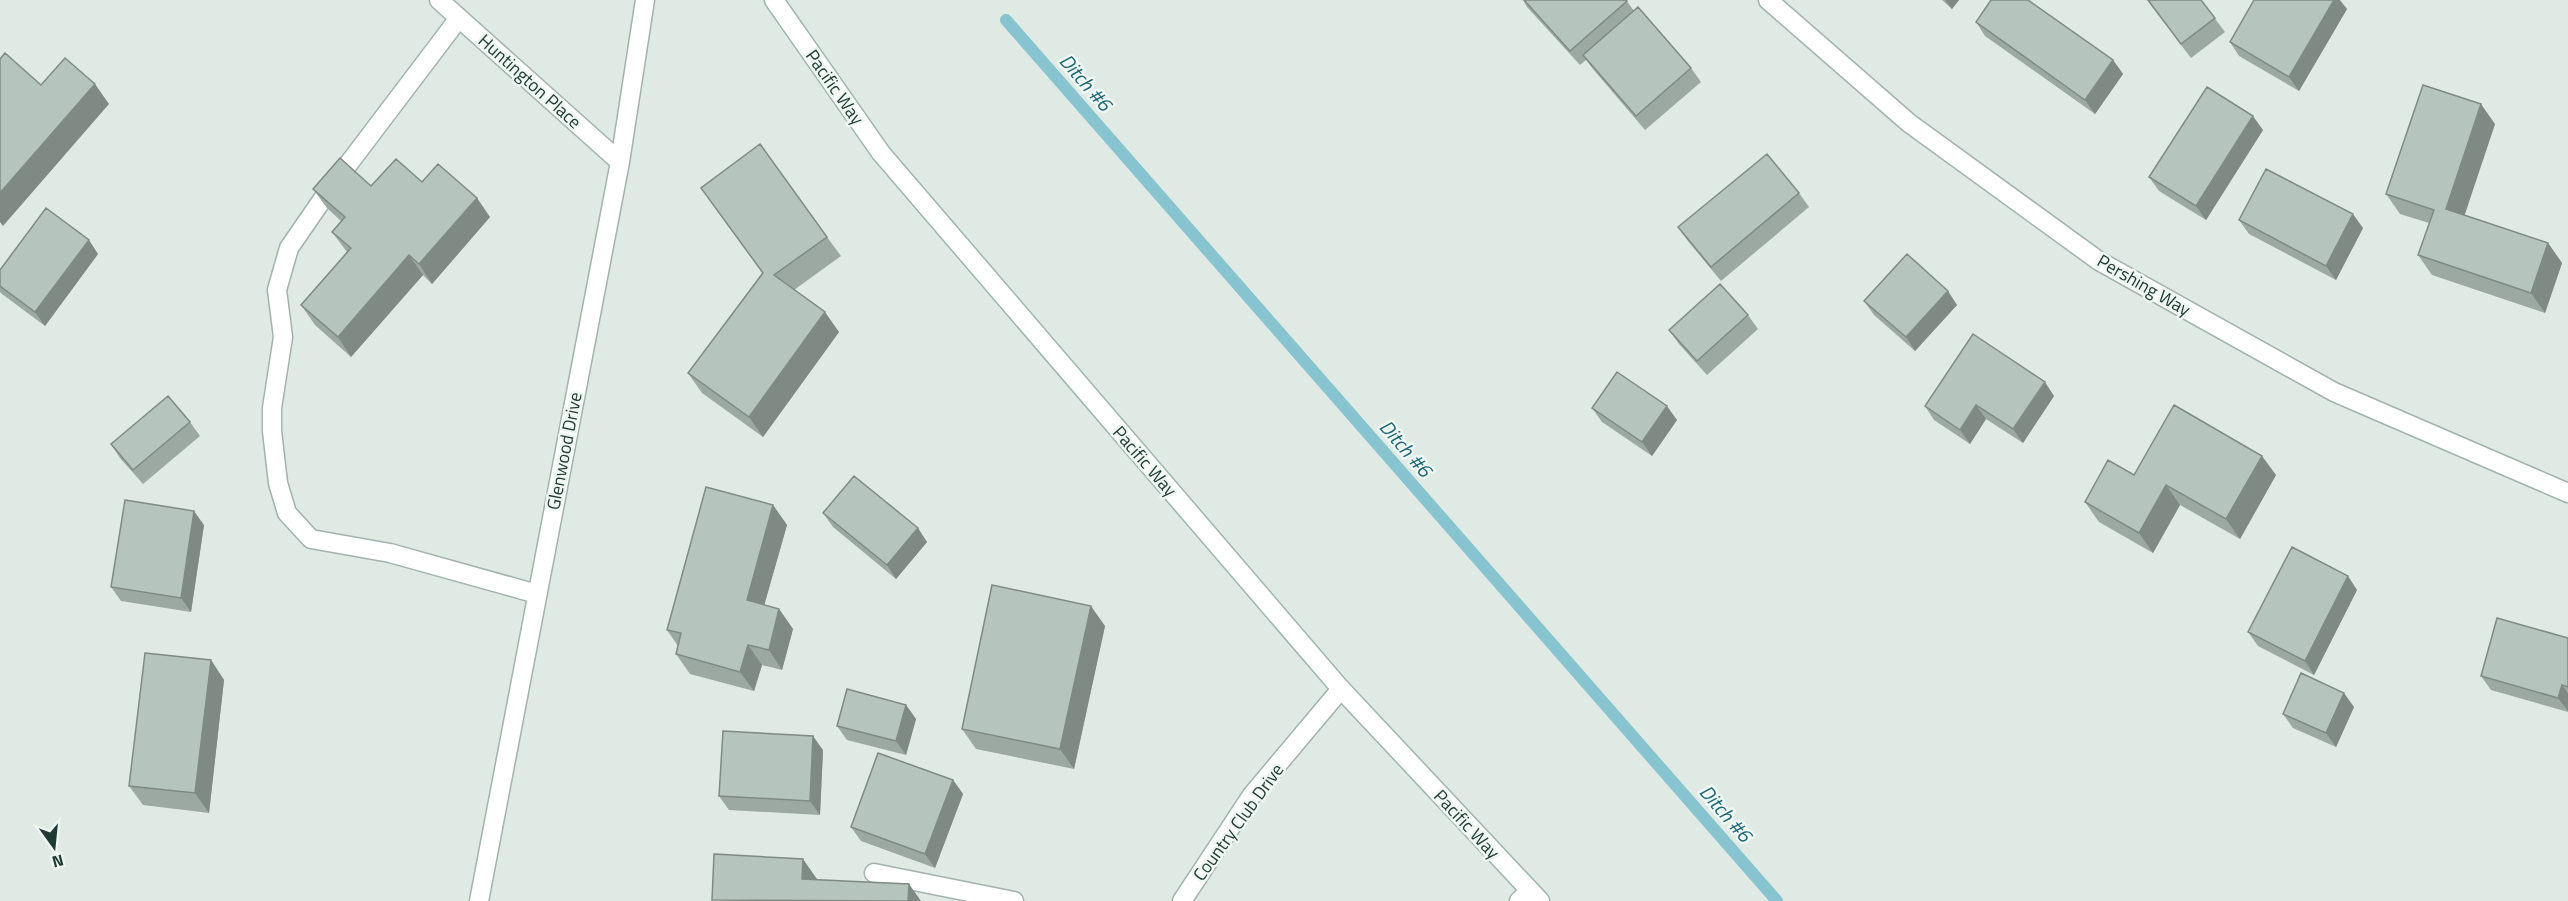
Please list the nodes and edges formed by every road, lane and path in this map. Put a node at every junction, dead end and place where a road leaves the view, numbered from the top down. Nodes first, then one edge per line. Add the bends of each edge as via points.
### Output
1 (439, 0) edge
2 (645, 0) edge
3 (774, 0) edge
4 (1768, 0) edge
5 (459, 18) junction
6 (620, 162) junction
7 (2568, 493) edge
8 (537, 594) junction
9 (1341, 689) junction
10 (874, 873) dead end
11 (1530, 898) edge
12 (1003, 900) edge
13 (479, 901) edge
14 (1182, 901) edge

1 - 5 street, Huntington Place
2 - 6 street, Glenwood Drive
3 - 9 street, Pacific Way via 881,153
4 - 7 street, Pershing Way via 1909,123 2099,261 2334,393
5 - 6 street, Huntington Place
5 - 8 street via 289,248 277,290 283,337 272,408 278,483 287,513 311,539 390,553
6 - 8 street, Glenwood Drive
8 - 13 street, Glenwood Drive
9 - 11 street, Pacific Way
9 - 14 street, Country Club Drive via 1252,795
10 - 12 street

